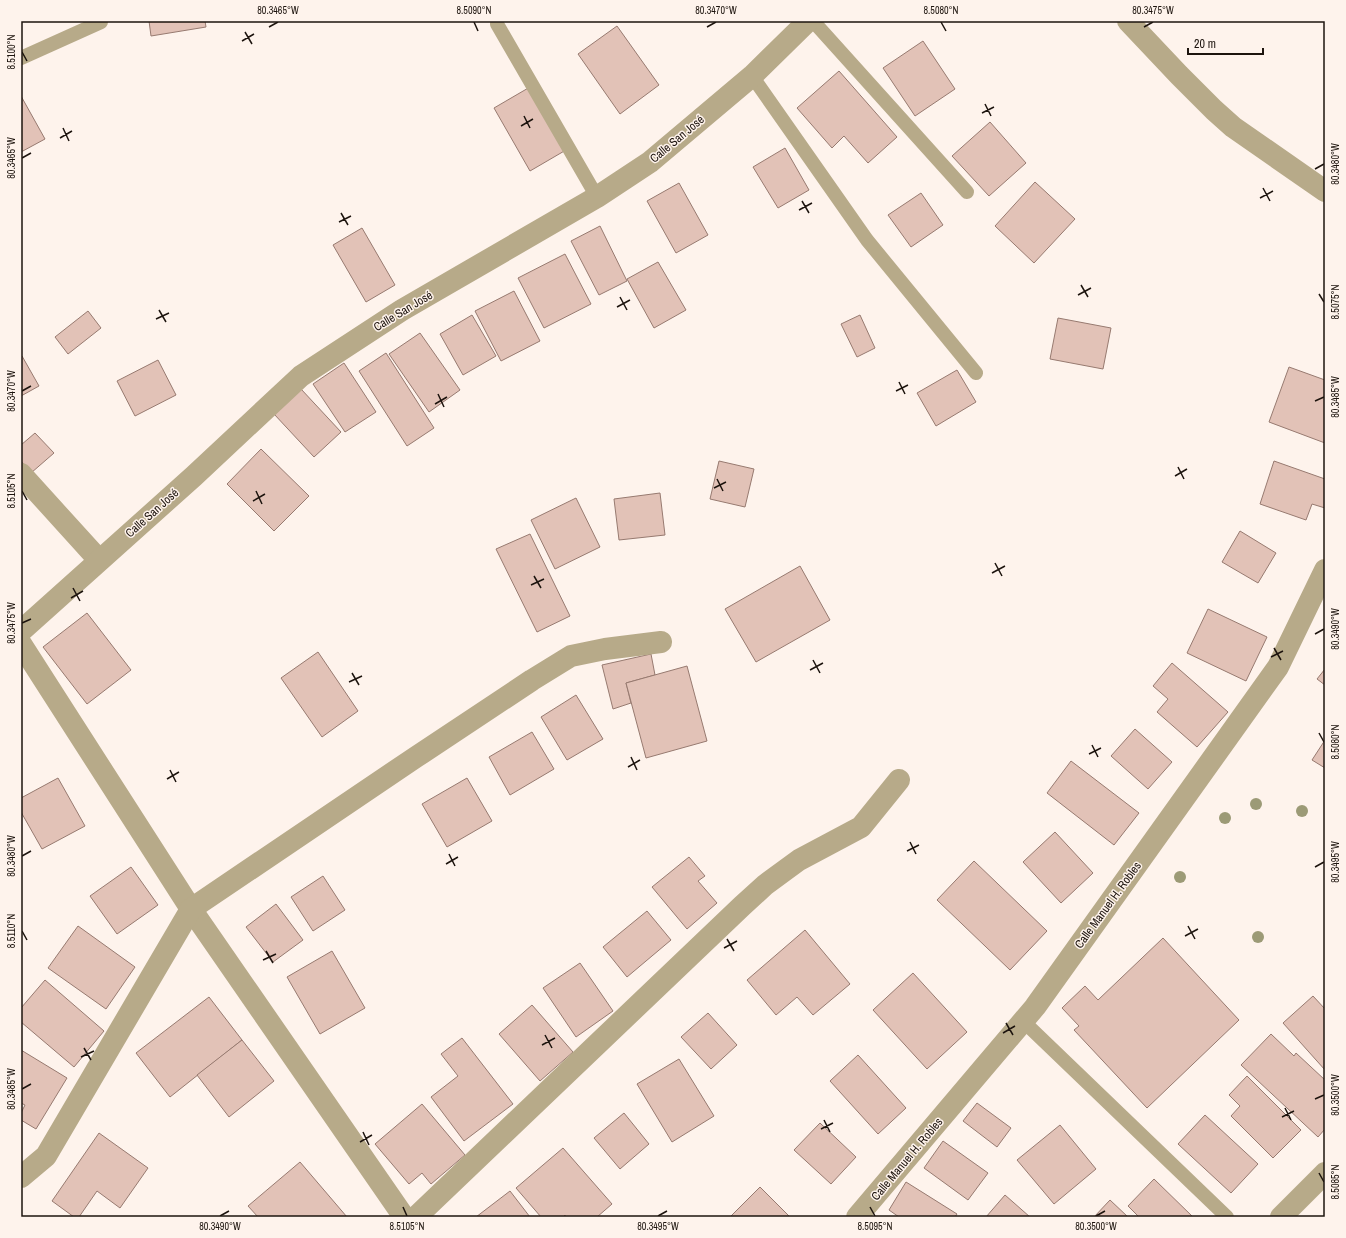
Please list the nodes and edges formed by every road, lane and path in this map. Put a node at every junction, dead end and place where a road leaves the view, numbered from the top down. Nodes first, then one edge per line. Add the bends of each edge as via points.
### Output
1 (808, 21) edge
2 (813, 21) edge
3 (1128, 21) edge
4 (101, 22) edge
5 (497, 24) dead end
6 (21, 58) edge
7 (752, 76) junction
8 (1325, 191) edge
9 (967, 192) dead end
10 (597, 197) junction
11 (976, 373) dead end
12 (21, 474) edge
13 (99, 560) junction
14 (1325, 570) edge
15 (21, 631) edge
16 (661, 642) dead end
17 (21, 644) edge
18 (899, 780) dead end
19 (191, 909) junction
20 (1023, 1021) junction
21 (1325, 1173) edge
22 (21, 1177) edge
23 (404, 1217) edge
24 (416, 1217) edge
25 (857, 1217) edge
26 (1227, 1217) edge
27 (1281, 1217) edge

1 - 7 street, Calle San José
2 - 9 lane
3 - 8 street via 1179,76 1233,127
4 - 6 lane
5 - 10 lane
7 - 10 street, Calle San José via 650,162
7 - 11 lane via 867,240
10 - 13 street, Calle San José via 402,310 301,376
12 - 13 street
13 - 15 street, Calle San José
14 - 20 street, Calle Manuel H. Robles via 1278,667 1035,1008
16 - 19 street via 572,656 416,756
17 - 19 street
18 - 24 street via 861,827 799,860 765,885
19 - 22 street via 46,1156
19 - 23 street
20 - 25 street, Calle Manuel H. Robles
20 - 26 lane
21 - 27 street

